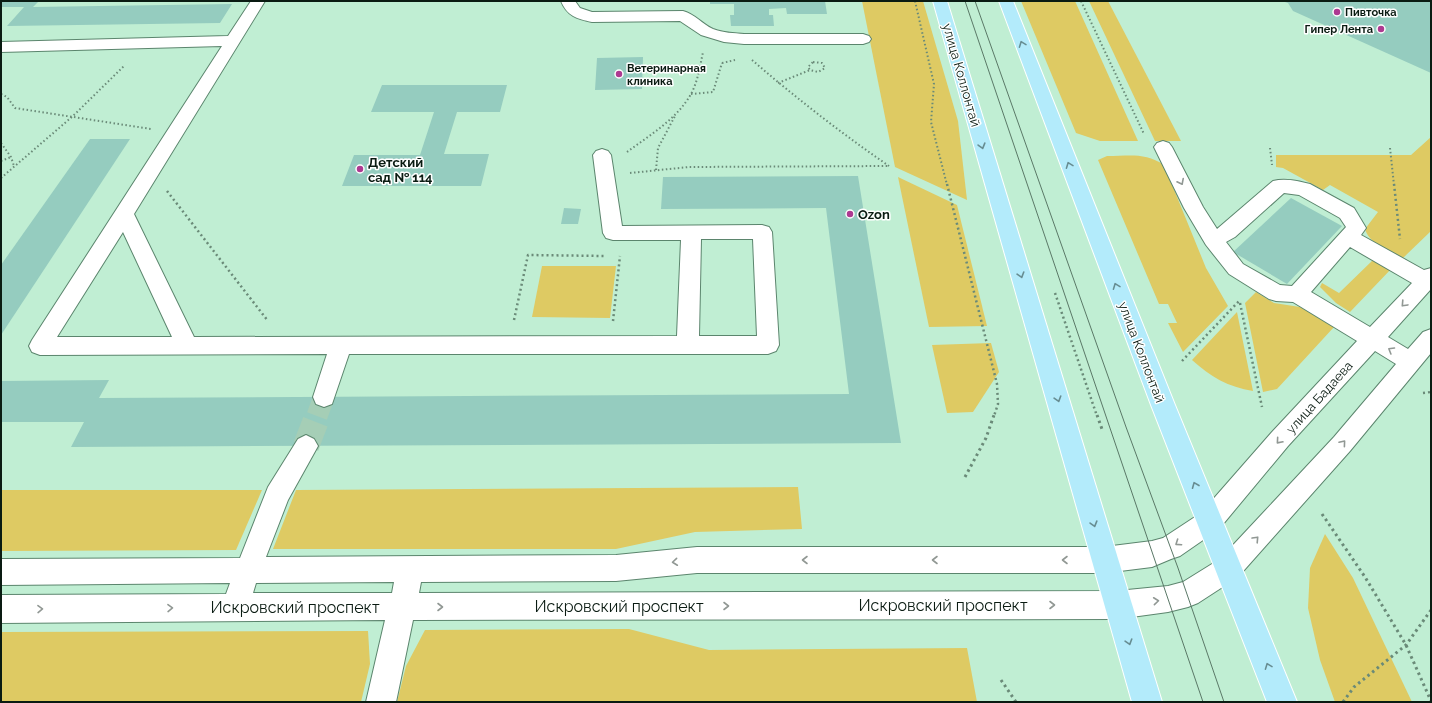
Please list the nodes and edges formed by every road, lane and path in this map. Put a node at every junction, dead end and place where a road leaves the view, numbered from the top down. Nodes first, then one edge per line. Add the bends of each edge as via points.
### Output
1 (258, 1) edge
2 (568, 1) edge
3 (915, 1) edge
4 (940, 1) edge
5 (1006, 1) edge
6 (1082, 1) edge
7 (683, 9) edge
8 (707, 32) junction
9 (724, 37) junction
10 (863, 40) dead end
11 (234, 41) junction
12 (1, 47) edge
13 (722, 63) dead end
14 (126, 65) dead end
15 (810, 70) junction
16 (778, 83) junction
17 (1, 94) edge
18 (691, 94) junction
19 (677, 114) junction
20 (73, 116) junction
21 (176, 133) junction
22 (1, 143) edge
23 (1155, 143) joint
24 (1390, 148) dead end
25 (11, 157) junction
26 (1, 161) edge
27 (14, 166) junction
28 (603, 167) junction
29 (656, 170) junction
30 (1, 178) edge
31 (166, 190) dead end
32 (124, 214) junction
33 (691, 232) junction
34 (646, 233) junction
35 (1348, 237) junction
36 (1213, 240) junction
37 (620, 256) junction
38 (1404, 268) junction
39 (1248, 277) junction
40 (1429, 278) edge
41 (1055, 292) dead end
42 (1297, 294) junction
43 (1240, 302) junction
44 (1372, 338) junction
45 (1431, 338) edge
46 (497, 345) junction
47 (610, 345) junction
48 (688, 345) junction
49 (187, 346) junction
50 (286, 346) junction
51 (342, 346) junction
52 (1182, 362) dead end
53 (1411, 362) junction
54 (1431, 392) edge
55 (1423, 393) dead end
56 (324, 396) tunnel mouth
57 (1262, 407) dead end
58 (1103, 432) dead end
59 (306, 446) tunnel mouth
60 (965, 477) dead end
61 (1322, 514) dead end
62 (1210, 521) junction
63 (1104, 560) junction
64 (1229, 568) junction
65 (410, 570) junction
66 (247, 571) junction
67 (1, 572) edge
68 (1117, 605) junction
69 (234, 607) junction
70 (402, 607) junction
71 (1, 609) edge
72 (1431, 610) edge
73 (1406, 645) junction
74 (1001, 680) dead end
75 (1431, 701) edge
76 (381, 702) edge
77 (1016, 702) edge
78 (1147, 702) edge
79 (1282, 702) edge
80 (1343, 702) edge

1 - 11 street
2 - 7 street via 570,9 579,15 592,17
3 - 60 path via 934,84 931,122 997,384 998,404 986,438
4 -> 63 main road, улица Коллонтай
62 -> 5 main road, улица Коллонтай
6 - 23 path
7 - 8 street
8 - 9 street
8 - 18 path via 698,77
9 - 10 street
9 - 16 path
11 - 12 street
11 - 21 street
13 - 18 path via 713,92
14 - 20 path
15 - 15 path via 822,70 825,68 824,65 813,62 809,64
15 - 16 path
16 - 29 path via 842,134 889,166 689,167
17 - 20 path via 16,108
18 - 19 path
19 - 28 path
19 - 29 path via 658,148
20 - 21 path
20 - 27 path
21 - 32 street
22 - 25 path
23 -> 36 street
24 - 38 path
25 - 26 path
25 - 27 path
27 - 30 path
28 - 29 path
28 - 34 street via 613,234
31 - 50 path
32 - 49 street
32 - 49 street via 40,346
33 - 34 street
33 - 48 street
33 - 48 street via 762,232 768,345
34 - 37 path
35 - 36 street via 1356,228 1347,213 1303,189 1280,186 1228,232
35 - 38 street
35 - 42 street
36 - 39 street via 1236,269
37 - 46 path via 528,255 514,320
37 - 47 path
38 - 40 street
39 - 42 street via 1276,293
39 - 43 path
40 -> 44 street, улица Бадаева
41 - 58 path
42 - 44 street
43 - 52 path
43 - 57 path
53 -> 44 street
44 -> 62 street, улица Бадаева
45 - 53 street
46 - 47 street
46 - 51 street
47 - 48 street
49 - 50 street
50 - 51 street
51 - 56 street
64 -> 53 street via 1306,485
54 - 55 path
59 - 66 street via 277,495
61 - 73 path via 1365,577
62 -> 63 street via 1171,547 1152,554
62 - 64 main road, улица Коллонтай
63 -> 65 street via 697,560 616,568
63 - 68 main road, улица Коллонтай
68 -> 64 street, Искровский проспект via 1168,600 1188,594
79 -> 64 main road, улица Коллонтай
65 - 66 street
65 - 70 street
66 - 67 street
66 - 69 street
70 -> 68 street, Искровский проспект
68 -> 78 main road, улица Коллонтай
69 - 70 street, Искровский проспект
71 -> 69 street, Искровский проспект
70 - 76 street
72 - 73 path
73 - 75 path
73 - 80 path via 1354,687
74 - 77 path

